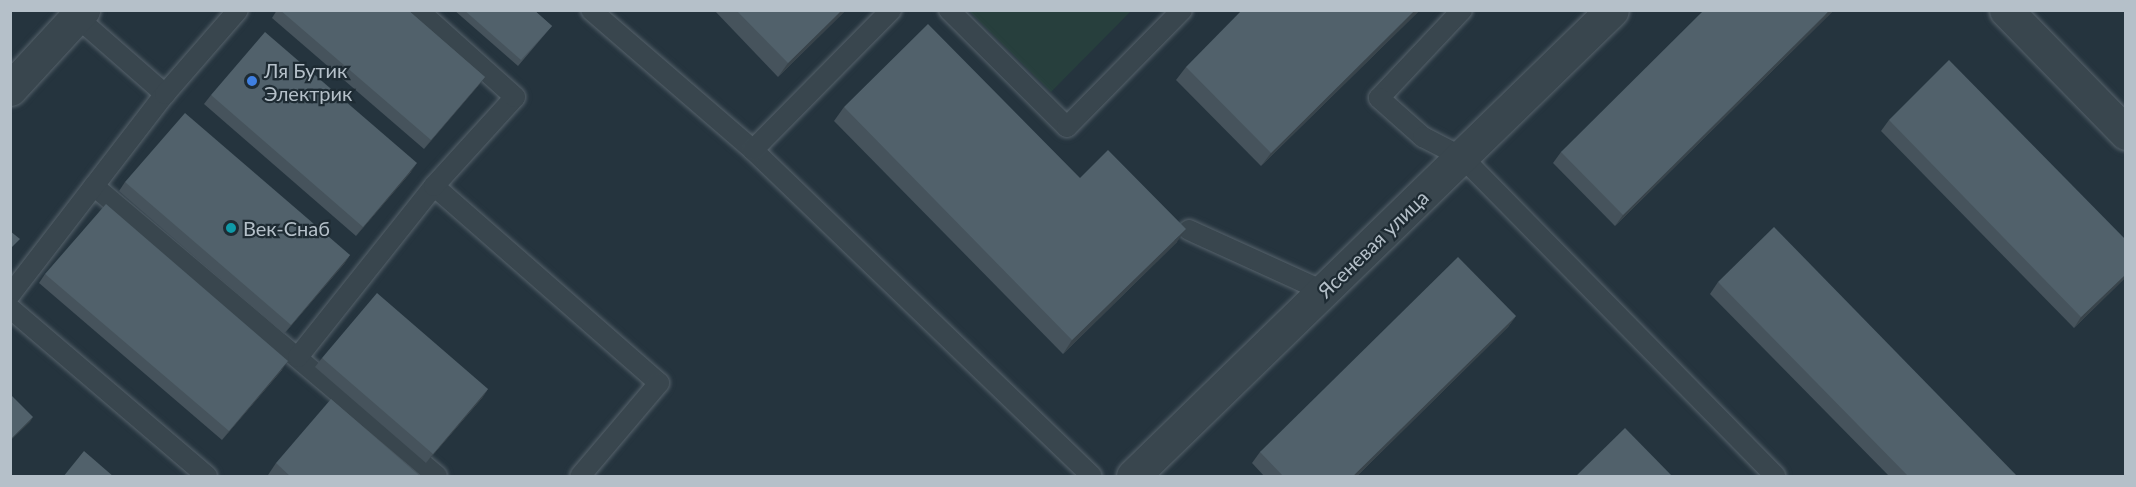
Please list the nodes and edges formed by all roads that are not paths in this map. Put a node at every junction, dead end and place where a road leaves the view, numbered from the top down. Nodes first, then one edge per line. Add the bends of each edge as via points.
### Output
1 (238, 10) edge
2 (418, 10) edge
3 (591, 10) edge
4 (891, 10) edge
5 (949, 10) edge
6 (1182, 10) edge
7 (1462, 10) edge
8 (1612, 10) edge
9 (2007, 10) edge
10 (74, 15) edge
11 (10, 89) edge
12 (165, 94) junction
13 (2126, 133) edge
14 (753, 150) junction
15 (1462, 157) junction
16 (94, 186) junction
17 (434, 186) junction
18 (1188, 230) edge
19 (1323, 291) junction
20 (10, 295) edge
21 (10, 308) edge
22 (297, 357) junction
23 (207, 477) edge
24 (438, 477) edge
25 (580, 477) edge
26 (1092, 477) edge
27 (1133, 477) edge
28 (1775, 477) edge

1 - 12 lane
2 - 17 lane via 515,96
3 - 14 lane
4 - 14 lane
5 - 6 lane via 1067,127
7 - 15 lane via 1379,98 1424,137
8 - 15 street, Ясеневая улица
9 - 13 street
10 - 11 street
10 - 12 lane
12 - 16 lane
14 - 26 lane
15 - 19 street, Ясеневая улица
15 - 28 lane
16 - 20 lane
16 - 22 lane
17 - 22 lane
17 - 25 lane via 659,383
18 - 19 lane
19 - 27 street, Ясеневая улица
21 - 23 lane
22 - 24 lane

